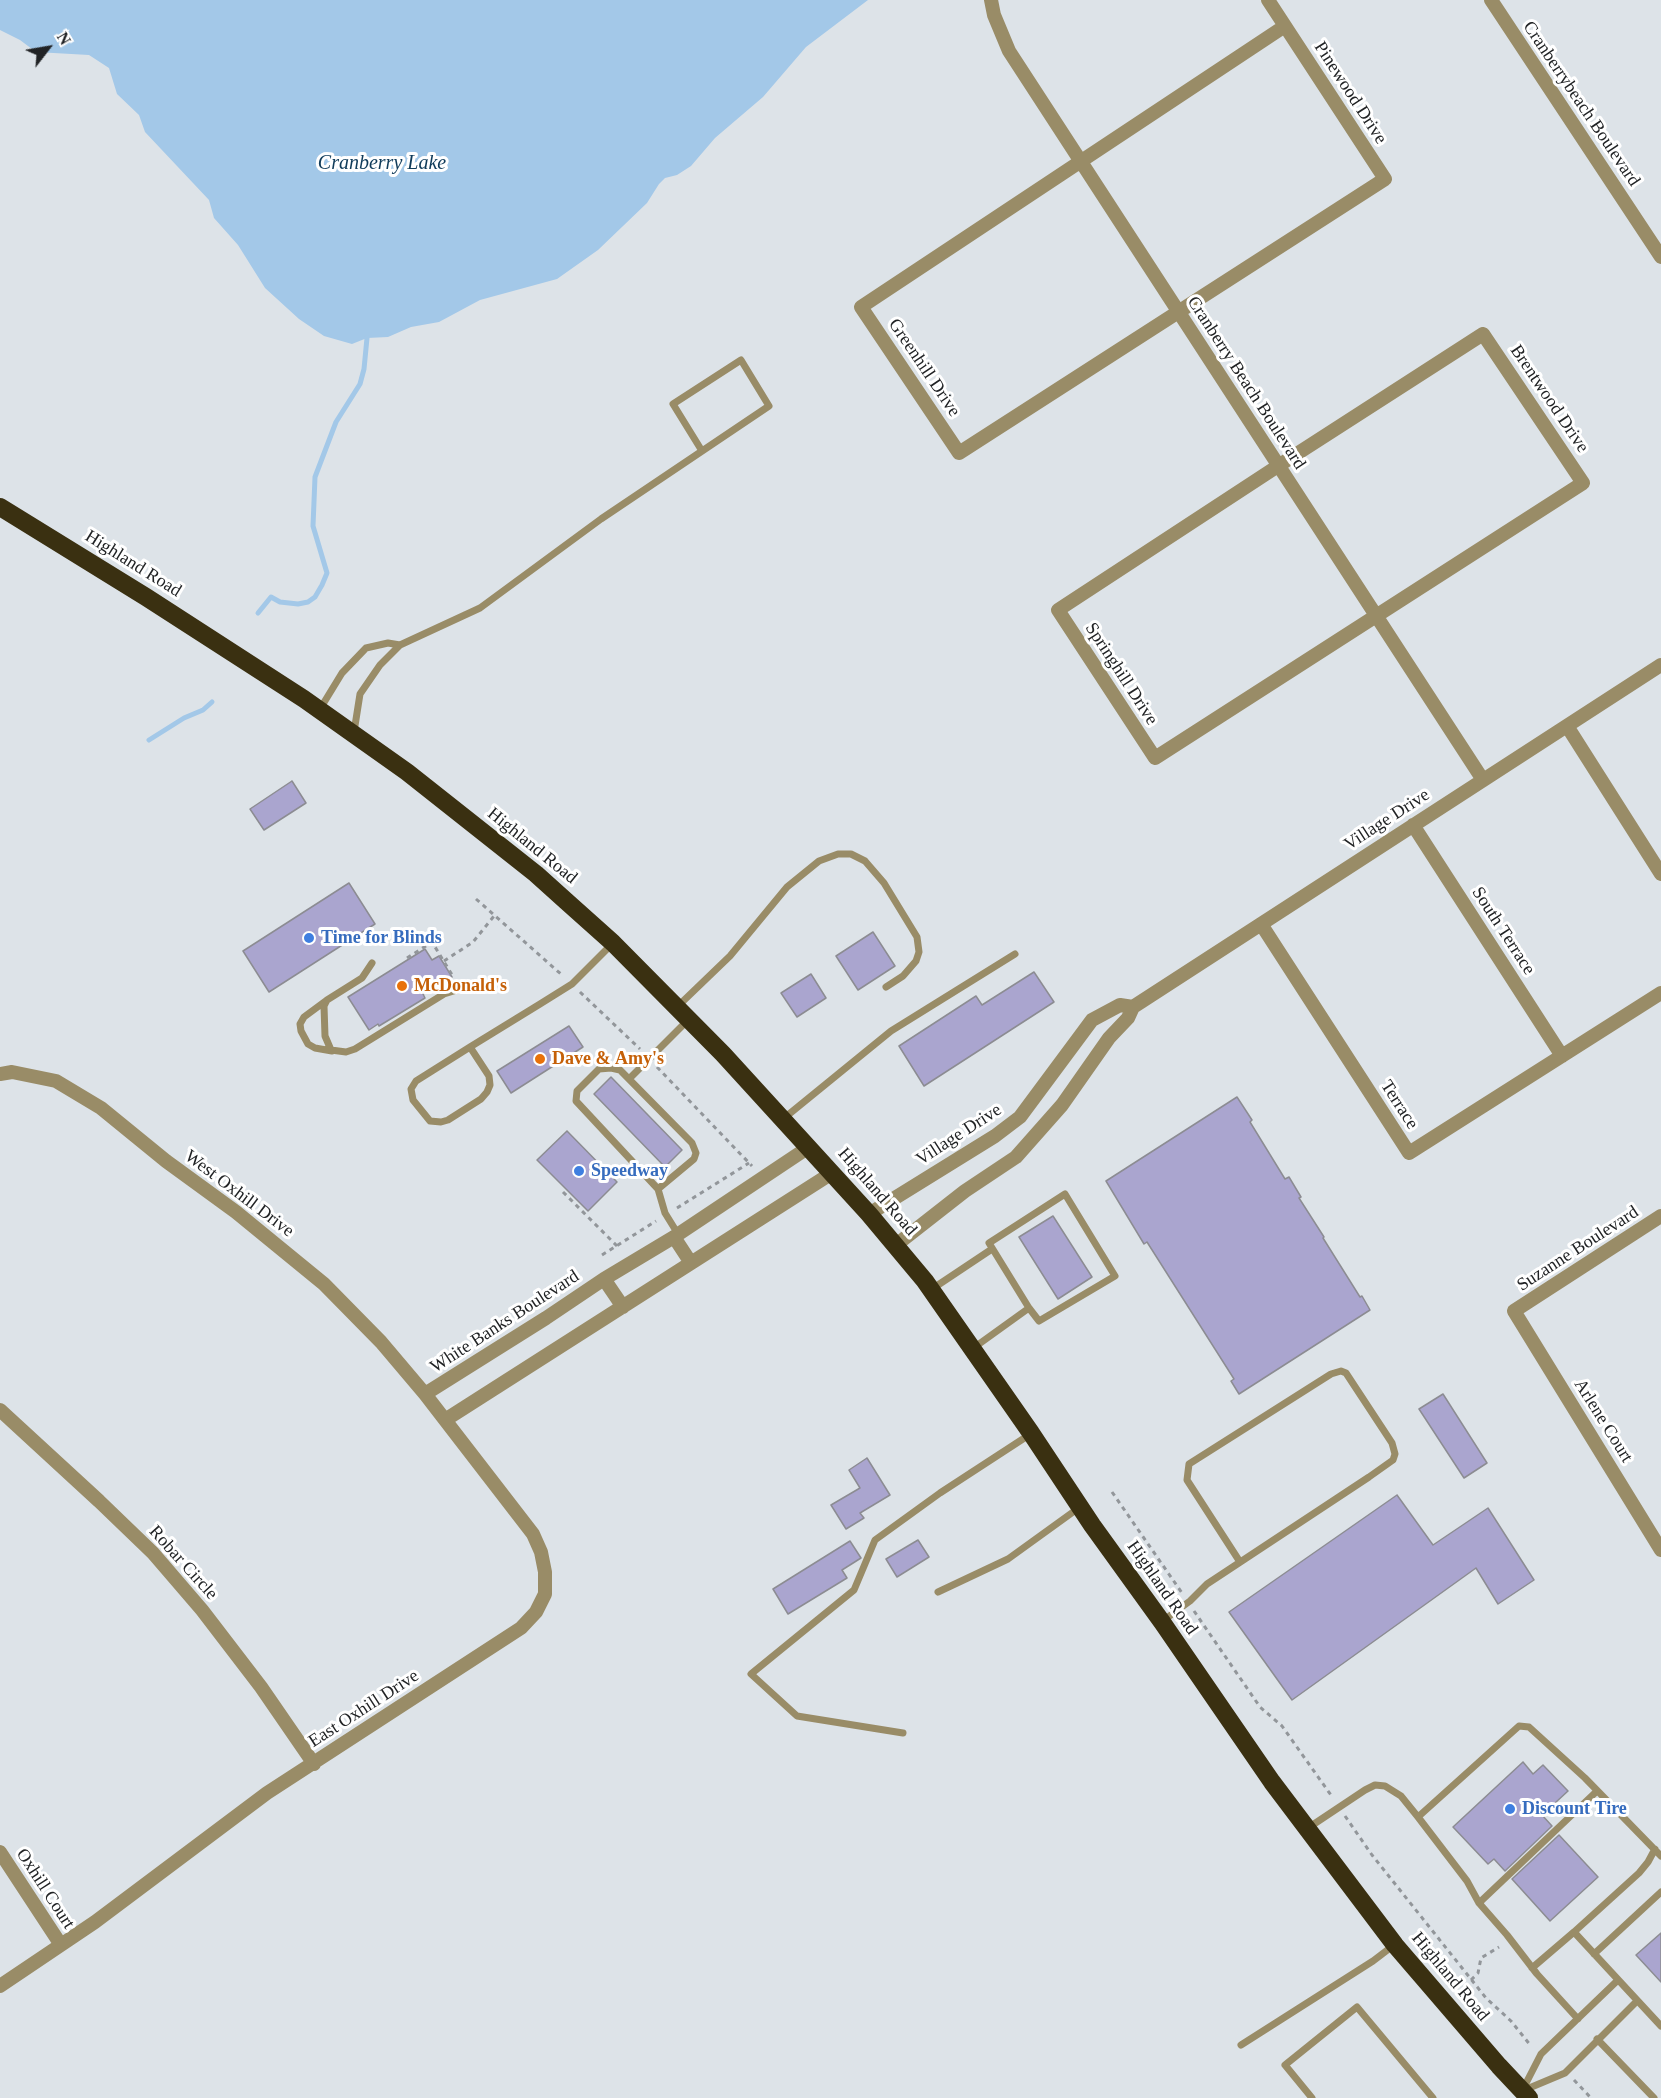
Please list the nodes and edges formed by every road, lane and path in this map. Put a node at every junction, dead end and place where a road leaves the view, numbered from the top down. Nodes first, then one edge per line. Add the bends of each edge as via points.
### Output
1 (991, 0) edge
2 (1268, 0) edge
3 (1491, 0) edge
4 (1285, 26) junction
5 (1080, 161) junction
6 (1661, 257) edge
7 (1178, 312) junction
8 (702, 451) junction
9 (1278, 466) junction
10 (0, 507) edge
11 (1376, 617) junction
12 (400, 645) junction
13 (1661, 665) edge
14 (320, 709) junction
15 (1567, 726) junction
16 (354, 732) junction
17 (1483, 780) junction
18 (1413, 825) junction
19 (1661, 874) edge
20 (476, 899) dead end
21 (494, 916) junction
22 (1261, 924) junction
23 (613, 943) junction
24 (1015, 954) dead end
25 (407, 958) dead end
26 (444, 961) junction
27 (372, 963) dead end
28 (444, 984) dead end
29 (572, 984) junction
30 (470, 986) dead end
31 (886, 987) dead end
32 (1661, 993) edge
33 (327, 1000) junction
34 (1133, 1007) junction
35 (683, 1013) junction
36 (470, 1047) junction
37 (338, 1052) junction
38 (1562, 1056) junction
39 (649, 1058) junction
40 (0, 1074) edge
41 (629, 1079) junction
42 (783, 1119) junction
43 (809, 1147) junction
44 (832, 1173) junction
45 (765, 1177) junction
46 (658, 1189) junction
47 (563, 1192) dead end
48 (869, 1214) junction
49 (1661, 1216) edge
50 (676, 1235) junction
51 (896, 1245) junction
52 (616, 1246) dead end
53 (992, 1249) junction
54 (691, 1263) junction
55 (604, 1279) junction
56 (931, 1290) junction
57 (623, 1306) junction
58 (1029, 1308) junction
59 (1514, 1311) joint
60 (972, 1349) junction
61 (425, 1394) junction
62 (0, 1410) edge
63 (445, 1420) junction
64 (1031, 1433) junction
65 (1112, 1492) dead end
66 (1080, 1507) junction
67 (1661, 1550) edge
68 (1240, 1562) junction
69 (938, 1592) dead end
70 (1188, 1602) junction
71 (1162, 1622) junction
72 (903, 1733) dead end
73 (314, 1764) junction
74 (1597, 1791) junction
75 (1339, 1807) junction
76 (1418, 1817) junction
77 (1307, 1829) junction
78 (1654, 1849) junction
79 (0, 1852) edge
80 (1661, 1856) edge
81 (1661, 1892) edge
82 (1479, 1903) junction
83 (1574, 1932) junction
84 (61, 1945) junction
85 (1395, 1945) junction
86 (1499, 1947) dead end
87 (1594, 1954) junction
88 (1532, 1968) junction
89 (1471, 1980) junction
90 (1618, 1980) junction
91 (0, 1986) edge
92 (1637, 2001) junction
93 (1578, 2019) junction
94 (1661, 2026) edge
95 (1597, 2039) junction
96 (1241, 2045) dead end
97 (1532, 2047) dead end
98 (1579, 2084) dead end
99 (1527, 2096) edge
100 (1312, 2098) edge
101 (1433, 2098) edge
102 (1591, 2098) edge
103 (1654, 2098) edge

1 - 5 street, Cranberry Beach Boulevard via 1009,51
2 - 4 street
3 - 6 street, Cranberrybeach Boulevard
4 - 5 street
4 - 7 street, Pinewood Drive via 1385,179
5 - 7 street, Cranberry Beach Boulevard
5 - 7 street, Greenhill Drive via 861,307 959,453
7 - 9 street, Cranberry Beach Boulevard
8 - 8 lane via 769,406 741,360 673,404
8 - 12 lane via 480,608
9 - 11 street, Cranberry Beach Boulevard
9 - 11 street, Brentwood Drive via 1483,334 1583,483
9 - 11 street, Springhill Drive via 1058,610 1155,758
10 - 14 highway, Highland Road
11 - 17 street, Cranberry Beach Boulevard
12 - 14 lane via 388,643 366,648 342,673
12 - 16 lane via 360,694
13 - 15 street, Village Drive
14 - 16 highway, Highland Road
15 - 17 street, Village Drive
15 - 19 street
16 - 23 highway, Highland Road via 536,874
17 - 18 street, Village Drive
18 - 22 street, Village Drive
18 - 38 street, South Terrace
20 - 21 path
21 - 26 path via 473,942
21 - 29 path
22 - 34 street, Village Drive
22 - 38 street, Terrace via 1409,1153
23 - 29 lane
23 - 35 highway, Highland Road
24 - 42 lane via 891,1031
25 - 26 path via 432,942
26 - 28 path via 454,977
27 - 33 lane via 362,978
29 - 36 lane
29 - 39 path
30 - 37 lane via 444,994 355,1049
31 - 35 lane via 903,976 915,961 919,951 917,937 884,883 865,861 851,854 838,854 819,861 787,887
32 - 38 street
33 - 37 lane via 323,1014 325,1036 331,1050
33 - 37 lane via 304,1017 301,1031 315,1048
34 - 48 street, Village Drive via 1120,1005 1092,1020 1020,1117
34 - 51 street, Village Drive via 1062,1105 1016,1157
35 - 39 lane
35 - 42 highway, Highland Road
36 - 36 lane via 416,1081 411,1089 413,1100 430,1121 448,1120 487,1092 489,1076
39 - 41 lane
39 - 45 path
40 - 61 street, West Oxhill Drive via 12,1072 56,1081 101,1108 324,1284
41 - 46 lane via 693,1143 696,1153
41 - 46 lane via 620,1070 598,1069 577,1090 576,1101
42 - 43 highway, Highland Road
43 - 44 highway, Highland Road
43 - 45 street, White Banks Boulevard
44 - 48 highway, Highland Road
44 - 54 street
45 - 50 street, White Banks Boulevard
46 - 50 lane
47 - 52 path
48 - 51 highway, Highland Road
49 - 59 street, Suzanne Boulevard
50 - 54 street
50 - 55 street, White Banks Boulevard
51 - 56 highway, Highland Road
53 - 56 lane
53 - 58 lane
53 - 58 lane via 989,1243 1065,1194 1115,1276 1039,1321
54 - 57 street
55 - 57 street, White Banks Boulevard
55 - 61 street, White Banks Boulevard
56 - 60 highway, Highland Road
57 - 63 street
58 - 60 lane
59 - 67 street, Arlene Court
60 - 64 highway, Highland Road
61 - 63 street, East Oxhill Drive
62 - 73 street, Robar Circle via 167,1569 261,1687
63 - 73 street, East Oxhill Drive via 533,1534 546,1572 544,1594 536,1612 521,1628
64 - 66 highway, Highland Road
64 - 72 lane via 875,1540 854,1590 751,1674 797,1716
65 - 70 path
66 - 69 lane via 1008,1559
66 - 71 highway, Highland Road
68 - 68 lane via 1393,1460 1392,1443 1346,1373 1330,1374 1189,1464 1187,1480
68 - 70 lane
70 - 71 lane
70 - 75 path via 1260,1707 1282,1726
71 - 77 highway, Highland Road
73 - 84 street, East Oxhill Drive via 267,1793
74 - 76 lane via 1529,1727 1519,1726
74 - 78 lane
74 - 82 lane
75 - 76 lane via 1365,1790 1385,1786 1401,1796
75 - 77 lane
75 - 89 path
76 - 82 lane
77 - 85 highway, Highland Road
78 - 80 lane
78 - 83 lane via 1639,1873
79 - 84 street, Oxhill Court
81 - 87 lane
82 - 88 lane
83 - 87 lane
83 - 88 lane
84 - 91 street, East Oxhill Drive
85 - 96 lane
85 - 99 highway, Highland Road
86 - 89 path via 1481,1958 1478,1973
87 - 90 lane
88 - 93 lane
89 - 97 path
90 - 92 lane
90 - 93 lane
92 - 94 lane
92 - 95 lane
93 - 99 lane via 1541,2054
95 - 99 lane via 1565,2073
95 - 103 lane
98 - 102 path
100 - 101 lane via 1285,2065 1357,2007

